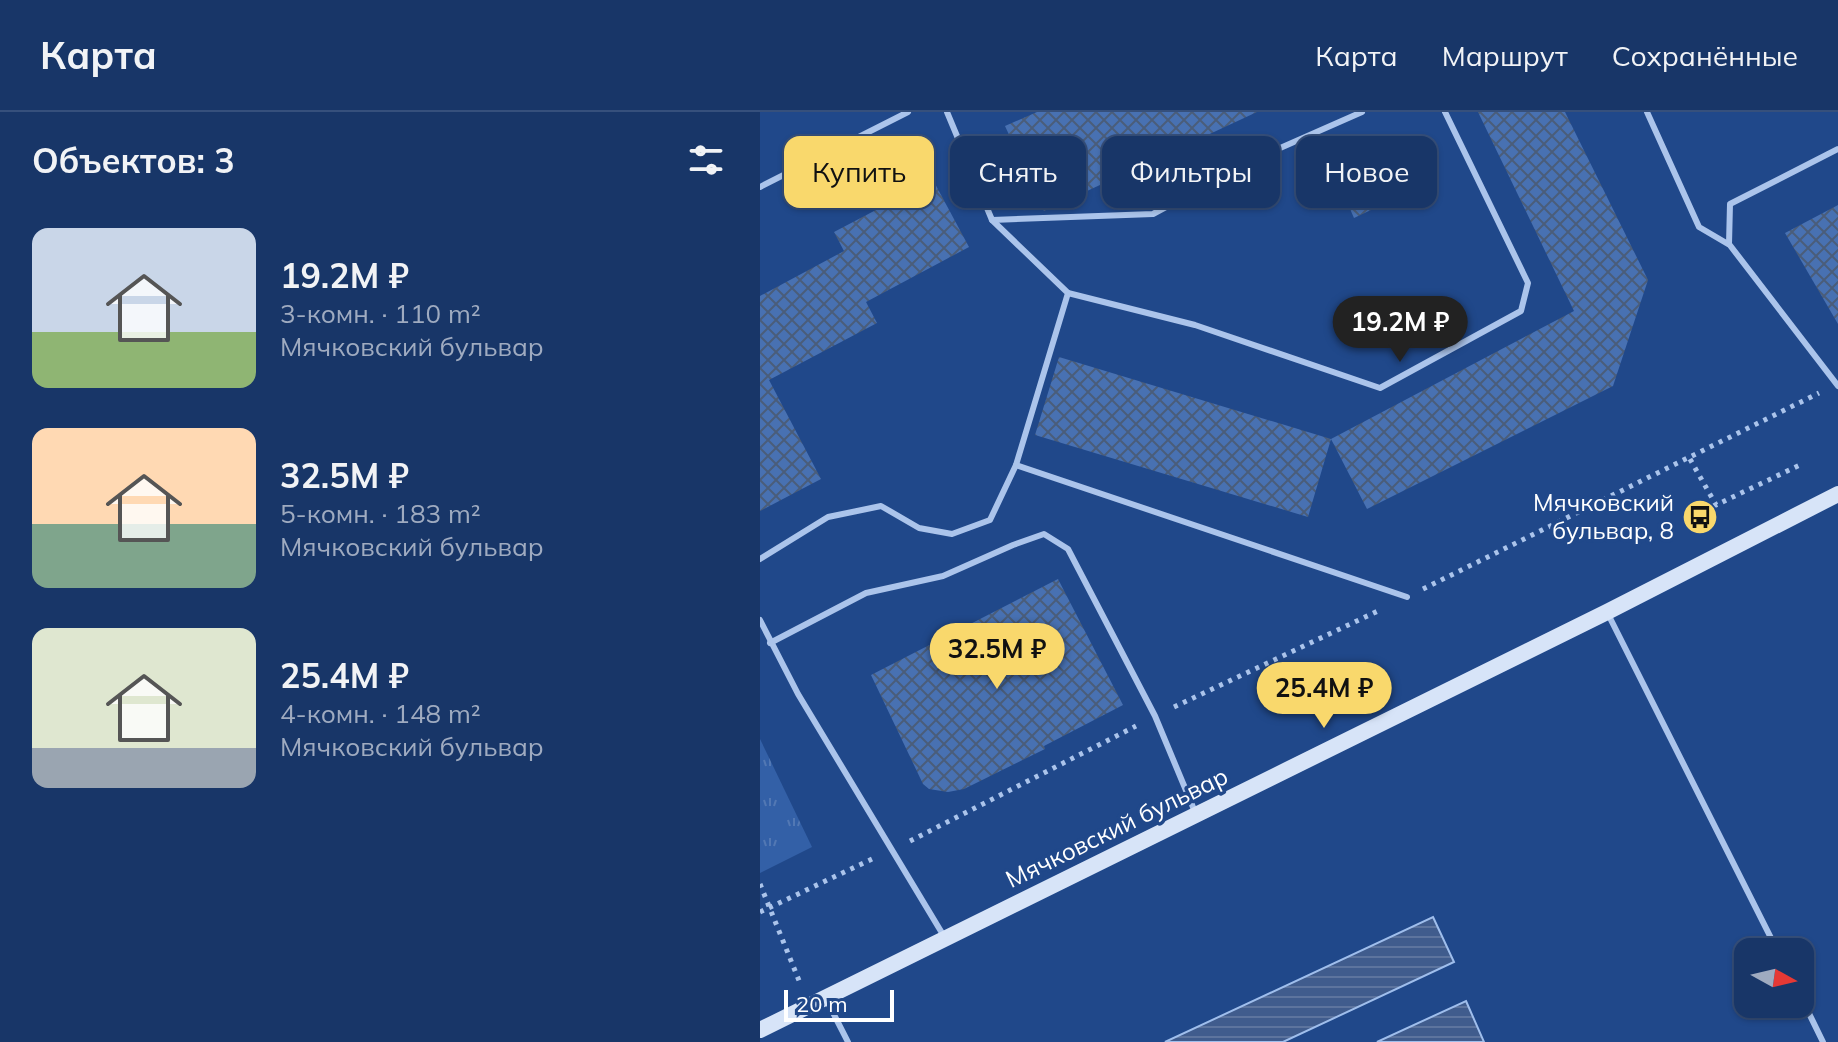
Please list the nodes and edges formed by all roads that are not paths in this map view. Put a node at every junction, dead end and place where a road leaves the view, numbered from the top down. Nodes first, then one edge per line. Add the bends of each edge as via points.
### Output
1 (908, 112) edge
2 (947, 112) edge
3 (1362, 112) edge
4 (1445, 112) edge
5 (1647, 112) edge
6 (1838, 149) edge
7 (760, 187) edge
8 (992, 220) junction
9 (1729, 244) junction
10 (1068, 293) junction
11 (1837, 385) edge
12 (1016, 465) junction
13 (1838, 494) edge
14 (760, 559) edge
15 (1407, 597) road end
16 (1607, 612) junction
17 (760, 620) edge
18 (770, 643) junction
19 (1196, 816) junction
20 (1771, 938) edge
21 (946, 939) junction
22 (826, 998) junction
23 (1811, 1018) edge
24 (760, 1030) edge
25 (848, 1042) edge
26 (1823, 1042) edge

1 - 7 lane
2 - 8 lane
3 - 8 lane via 1253,160 1153,214
4 - 10 lane via 1528,283 1521,311 1380,388 1195,325
5 - 9 lane via 1699,227
6 - 9 lane via 1730,204
8 - 10 lane
9 - 11 lane
10 - 12 lane
12 - 14 lane via 990,520 952,534 919,528 881,506 828,517
12 - 15 lane
13 - 16 street, Мячковский бульвар
16 - 19 street, Мячковский бульвар
16 - 20 lane
17 - 18 lane
18 - 19 lane via 866,593 943,576 1044,534 1068,549 1155,716
18 - 21 lane
19 - 21 street, Мячковский бульвар
21 - 22 street, Мячковский бульвар
22 - 24 street, Мячковский бульвар
22 - 25 lane
23 - 26 lane

